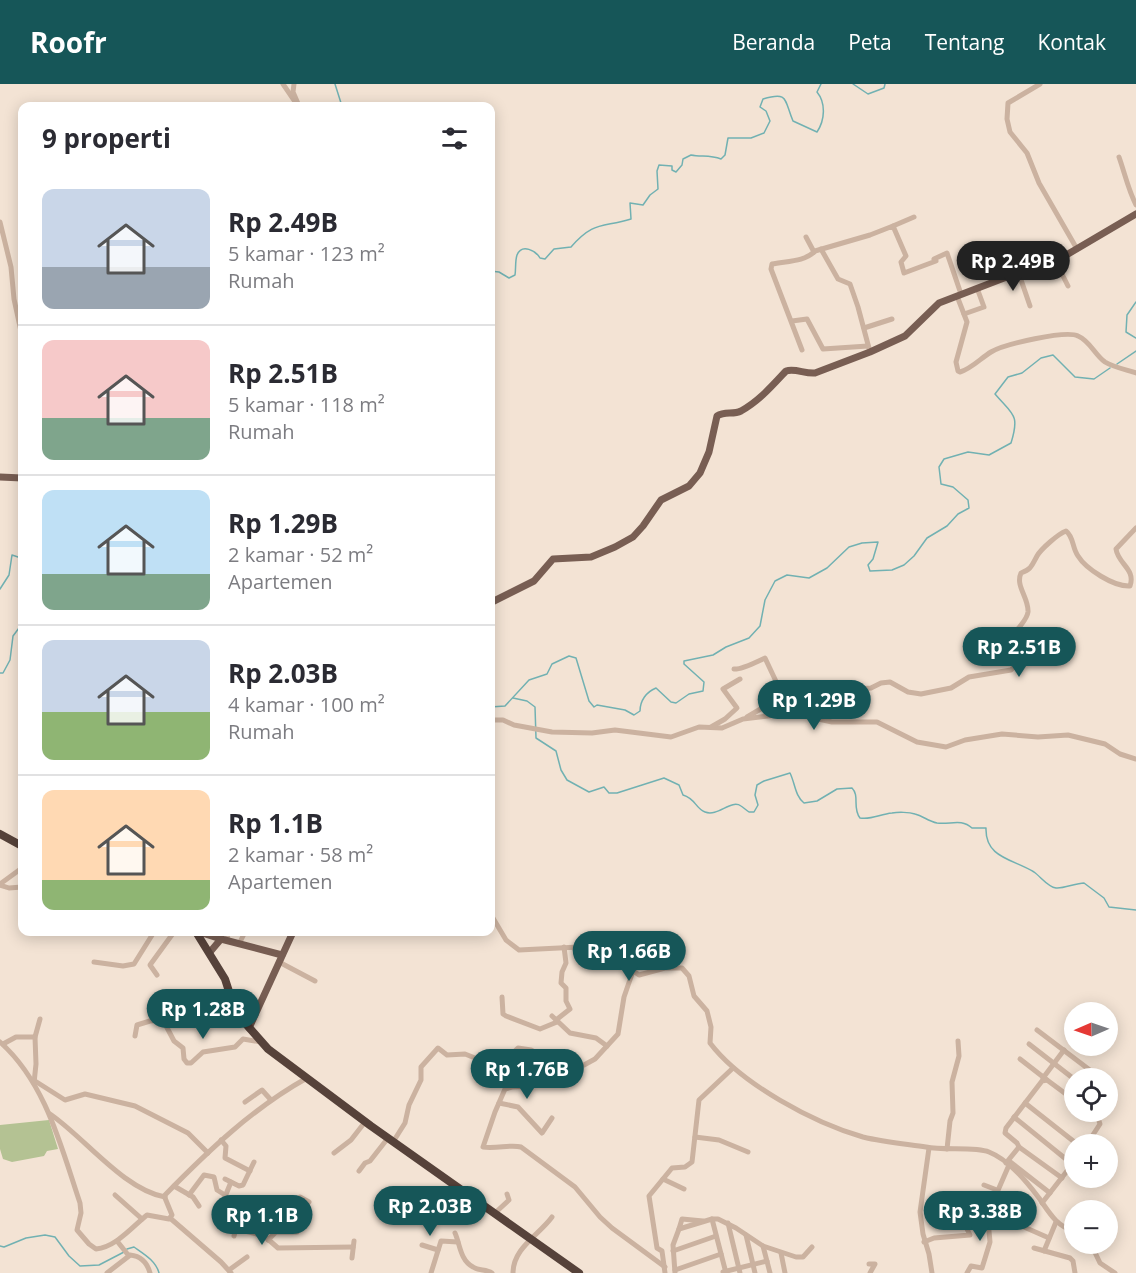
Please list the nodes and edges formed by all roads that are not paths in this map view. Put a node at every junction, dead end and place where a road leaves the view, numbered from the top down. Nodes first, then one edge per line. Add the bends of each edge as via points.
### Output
1 (283, 84) edge
2 (294, 84) edge
3 (1040, 84) edge
4 (295, 102) edge
5 (297, 102) edge
6 (1119, 157) dead end
7 (1136, 205) edge
8 (1136, 214) edge
9 (914, 217) dead end
10 (0, 222) edge
11 (893, 226) junction
12 (806, 237) dead end
13 (821, 249) junction
14 (1077, 249) junction
15 (814, 252) junction
16 (1057, 257) junction
17 (1018, 272) junction
18 (1068, 286) dead end
19 (977, 288) junction
20 (959, 295) junction
21 (1030, 306) dead end
22 (964, 314) junction
23 (18, 315) edge
24 (892, 319) dead end
25 (792, 321) junction
26 (864, 328) junction
27 (869, 349) junction
28 (802, 350) dead end
29 (1136, 373) edge
30 (0, 477) edge
31 (18, 477) edge
32 (1136, 528) edge
33 (495, 600) edge
34 (734, 669) dead end
35 (740, 679) dead end
36 (781, 692) junction
37 (810, 702) junction
38 (787, 711) junction
39 (743, 719) junction
40 (495, 720) edge
41 (709, 727) junction
42 (1136, 759) edge
43 (0, 834) edge
44 (18, 844) edge
45 (18, 871) edge
46 (0, 885) edge
47 (18, 887) edge
48 (495, 921) edge
49 (152, 936) edge
50 (171, 936) edge
51 (200, 936) edge
52 (211, 936) edge
53 (226, 936) edge
54 (243, 936) edge
55 (291, 936) edge
56 (224, 940) junction
57 (239, 944) junction
58 (564, 947) junction
59 (143, 952) junction
60 (210, 952) junction
61 (280, 958) junction
62 (154, 959) junction
63 (94, 962) dead end
64 (633, 971) junction
65 (158, 975) dead end
66 (315, 981) dead end
67 (502, 997) dead end
68 (194, 1003) dead end
69 (40, 1019) dead end
70 (555, 1019) junction
71 (163, 1020) junction
72 (249, 1028) junction
73 (1037, 1030) dead end
74 (135, 1036) dead end
75 (35, 1037) junction
76 (958, 1041) dead end
77 (261, 1042) junction
78 (1, 1043) edge
79 (1029, 1044) dead end
80 (606, 1046) junction
81 (1064, 1050) joint
82 (1072, 1056) edge
83 (1020, 1059) dead end
84 (1054, 1064) junction
85 (733, 1068) junction
86 (1087, 1068) edge
87 (554, 1070) junction
88 (1064, 1072) edge
89 (307, 1078) junction
90 (1045, 1079) junction
91 (34, 1082) junction
92 (1064, 1093) edge
93 (271, 1100) junction
94 (245, 1102) dead end
95 (500, 1103) junction
96 (1025, 1103) junction
97 (48, 1114) junction
98 (1014, 1117) junction
99 (552, 1118) dead end
100 (365, 1122) junction
101 (1064, 1134) edge
102 (695, 1137) junction
103 (221, 1140) junction
104 (391, 1140) junction
105 (1019, 1147) junction
106 (929, 1148) junction
107 (947, 1149) junction
108 (748, 1152) dead end
109 (207, 1153) junction
110 (334, 1153) dead end
111 (1064, 1156) edge
112 (254, 1162) dead end
113 (1008, 1163) junction
114 (250, 1171) junction
115 (359, 1171) dead end
116 (1064, 1175) edge
117 (1062, 1178) junction
118 (663, 1179) junction
119 (984, 1185) dead end
120 (174, 1186) junction
121 (684, 1189) dead end
122 (997, 1190) junction
123 (1050, 1193) junction
124 (507, 1194) dead end
125 (973, 1194) dead end
126 (115, 1195) dead end
127 (189, 1195) junction
128 (225, 1195) junction
129 (165, 1197) junction
130 (993, 1200) junction
131 (309, 1203) dead end
132 (1042, 1203) junction
133 (199, 1206) dead end
134 (962, 1206) dead end
135 (223, 1208) junction
136 (240, 1213) junction
137 (495, 1213) junction
138 (552, 1217) dead end
139 (170, 1218) junction
140 (142, 1219) junction
141 (712, 1219) junction
142 (988, 1219) junction
143 (268, 1220) junction
144 (219, 1221) dead end
145 (963, 1221) junction
146 (1056, 1222) junction
147 (728, 1223) junction
148 (282, 1225) junction
149 (1064, 1226) edge
150 (236, 1229) junction
151 (288, 1232) junction
152 (297, 1232) dead end
153 (455, 1233) dead end
154 (262, 1234) junction
155 (746, 1234) junction
156 (234, 1236) dead end
157 (716, 1236) junction
158 (1049, 1238) junction
159 (531, 1239) junction
160 (268, 1240) junction
161 (458, 1242) junction
162 (924, 1242) junction
163 (119, 1243) junction
164 (422, 1245) dead end
165 (763, 1246) junction
166 (812, 1247) dead end
167 (1034, 1248) dead end
168 (438, 1250) junction
169 (674, 1251) junction
170 (1044, 1251) junction
171 (781, 1253) junction
172 (128, 1254) junction
173 (721, 1254) junction
174 (1096, 1254) edge
175 (247, 1257) dead end
176 (352, 1258) dead end
177 (767, 1261) junction
178 (869, 1264) dead end
179 (753, 1265) junction
180 (665, 1270) edge
181 (784, 1270) edge
182 (984, 1270) edge
183 (739, 1271) edge
184 (230, 1272) edge
185 (675, 1272) edge
186 (770, 1272) edge
187 (107, 1273) edge
188 (150, 1273) edge
189 (431, 1273) edge
190 (492, 1273) edge
191 (513, 1273) edge
192 (579, 1273) edge
193 (724, 1273) edge
194 (755, 1273) edge
195 (870, 1273) edge
196 (932, 1273) edge
197 (967, 1273) edge
198 (1075, 1273) edge
199 (1115, 1273) edge

1 - 4 street
2 - 5 street
3 - 14 street via 1008,103 1007,124 1027,153 1036,178
6 - 7 street
8 - 14 main road
9 - 11 street
10 - 23 street
11 - 13 street
11 - 20 street via 906,256 900,262 904,273 947,253
12 - 15 street
13 - 15 street
13 - 26 street via 838,279 850,284
14 - 16 main road
15 - 25 street via 800,260 771,265
16 - 17 main road
16 - 18 street
17 - 19 main road
17 - 21 street
19 - 20 main road
19 - 22 street via 984,307
20 - 22 street
20 - 27 main road via 935,306 905,336
22 - 29 street via 967,322 956,362 960,372 993,350 1026,340 1066,335 1079,336 1105,362
24 - 26 street
25 - 27 street via 807,318 823,349
25 - 28 street
26 - 27 street
27 - 33 main road via 815,373 789,370 749,405 736,412 718,414 710,452 700,473 688,486 661,500 633,537 591,557 553,559 534,581
30 - 31 main road
32 - 37 street via 1115,551 1132,574 1126,586 1103,578 1080,559 1069,532 1063,532 1020,575 1028,614 1018,629 1021,657 1011,670 969,677 951,688 921,694 884,682
34 - 36 street via 765,658
35 - 41 street via 723,689 737,708
36 - 37 street via 803,692
36 - 39 street
37 - 38 street
38 - 39 street
38 - 42 street via 832,722 877,722 913,740 946,747 1002,734 1068,735 1108,745
39 - 41 street via 726,727
40 - 41 street via 552,732 615,730 671,737
43 - 44 highway
45 - 46 street
46 - 47 street
48 - 58 street via 514,947
49 - 59 street
50 - 62 street
51 - 60 highway
52 - 56 main road
53 - 56 street
54 - 57 street
55 - 61 main road
56 - 57 main road
56 - 60 main road
57 - 61 main road
58 - 64 street via 582,946 587,938
58 - 70 street via 566,963 561,983 566,988 570,1009
59 - 62 street
59 - 63 street via 137,963 129,966
60 - 72 highway via 234,1007
61 - 66 street
61 - 72 main road
62 - 65 street via 151,966
64 - 80 street via 618,1034
64 - 85 street via 642,975 682,968 687,972 694,996 710,1017 710,1043
67 - 70 street via 506,1016 540,1029
68 - 71 street via 181,1006
69 - 75 street
70 - 80 street via 570,1033 596,1038
71 - 74 street via 137,1024
71 - 77 street via 189,1064 199,1053 235,1047 243,1039
72 - 77 highway
73 - 81 street
75 - 78 street via 16,1037
75 - 91 street
76 - 107 street
77 - 89 highway
78 - 91 street
79 - 84 street
80 - 87 street via 584,1065
81 - 84 street
82 - 86 street
83 - 90 street
84 - 88 street
84 - 90 street
85 - 102 street via 700,1097
85 - 106 street via 823,1122 864,1137
87 - 95 street via 532,1086 506,1089
87 - 104 street via 539,1062 534,1051 525,1049 515,1050 505,1061 490,1064 465,1054 447,1055 438,1048 421,1067 421,1080 405,1123
89 - 93 street
89 - 100 highway
90 - 92 street
90 - 96 street
91 - 97 street
91 - 109 street via 65,1100 85,1094 139,1108 188,1133
93 - 94 street via 262,1090
93 - 103 street
95 - 99 street via 518,1107 542,1133
95 - 180 street via 483,1147 521,1147 575,1187 600,1217
96 - 98 street
96 - 101 street
97 - 129 street via 115,1170 152,1194
97 - 163 street via 80,1203 78,1234 96,1249
98 - 105 street via 1005,1133
98 - 111 street
100 - 104 highway
100 - 110 street
102 - 108 street via 719,1140
102 - 118 street via 692,1162 672,1168
103 - 109 street
103 - 114 street via 226,1146 225,1158
104 - 115 street
104 - 137 highway
105 - 113 street
105 - 117 street
106 - 107 street
106 - 162 street via 921,1200
107 - 113 street via 987,1151
109 - 120 street
112 - 114 street
113 - 122 street
113 - 123 street
113 - 132 street
114 - 128 street via 243,1185 228,1181
116 - 117 street
117 - 123 street
118 - 121 street
118 - 180 street via 650,1192 649,1199
119 - 122 street
120 - 127 street
120 - 129 street
122 - 130 street
123 - 132 street
124 - 137 street via 509,1200
125 - 130 street
126 - 140 street
127 - 128 street via 208,1174 214,1177 217,1190
127 - 133 street
128 - 135 street
129 - 139 street
130 - 142 street
131 - 148 street via 300,1197
132 - 146 street
134 - 145 street
135 - 136 street
135 - 144 street
136 - 143 street
136 - 150 street
137 - 159 highway
138 - 159 street
139 - 140 street via 149,1214
139 - 184 street
140 - 163 street
141 - 147 street
141 - 157 street
141 - 169 street via 679,1229
142 - 145 street
142 - 158 street
142 - 182 street via 990,1242
143 - 148 street
143 - 154 street
145 - 162 street via 970,1235
146 - 149 street
146 - 158 street
147 - 155 street
147 - 183 street
148 - 151 street
150 - 154 street
150 - 156 street
151 - 152 street
151 - 160 street via 273,1233
153 - 161 street
154 - 160 street
155 - 165 street
155 - 179 street
157 - 169 street
157 - 173 street
158 - 170 street
159 - 191 street via 513,1262
159 - 192 highway
160 - 176 street via 278,1248 353,1244
161 - 168 street via 442,1240
161 - 190 street via 471,1266
162 - 196 street
163 - 172 street
164 - 168 street
165 - 171 street
165 - 177 street
166 - 171 street via 803,1257
167 - 170 street
168 - 189 street
169 - 185 street
170 - 198 street via 1070,1258
171 - 181 street
172 - 187 street via 127,1259
172 - 188 street via 141,1258
173 - 185 street
173 - 193 street
174 - 199 street via 1100,1263
175 - 184 street
177 - 179 street
177 - 186 street
178 - 195 street via 875,1264
179 - 183 street
179 - 194 street
181 - 186 street
182 - 197 street via 971,1266
183 - 193 street

